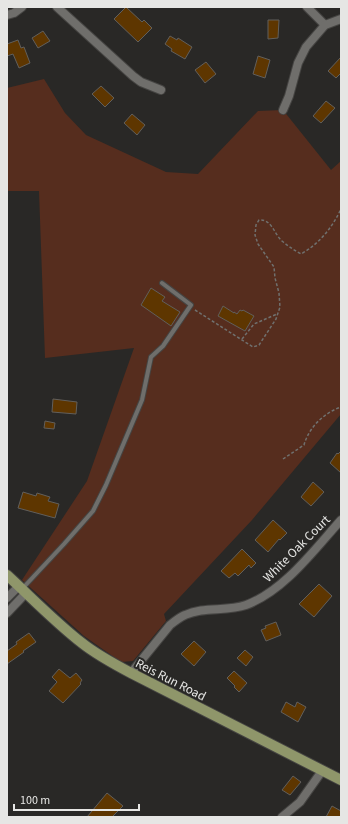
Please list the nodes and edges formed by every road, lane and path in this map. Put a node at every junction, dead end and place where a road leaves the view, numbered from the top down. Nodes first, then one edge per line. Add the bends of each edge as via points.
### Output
1 (22, 7) edge
2 (57, 7) edge
3 (307, 7) edge
4 (7, 15) edge
5 (341, 19) edge
6 (325, 25) junction
7 (161, 90) dead end
8 (283, 110) dead end
9 (341, 209) edge
10 (162, 283) dead end
11 (190, 307) junction
12 (278, 314) junction
13 (242, 339) junction
14 (341, 407) edge
15 (283, 459) dead end
16 (341, 520) edge
17 (7, 575) edge
18 (22, 589) junction
19 (7, 598) edge
20 (7, 613) edge
21 (131, 674) junction
22 (322, 771) junction
23 (341, 780) edge
24 (282, 817) edge

1 - 4 street
2 - 7 street via 133,76
3 - 6 street
5 - 6 street
6 - 8 street via 302,55
9 - 12 path via 324,235 301,254 280,239 268,223 259,220 256,225 258,244 274,267 279,293
10 - 11 lane via 191,305
11 - 13 path
11 - 18 lane via 163,346 151,357 142,400 93,511
12 - 13 path via 254,324
12 - 13 path via 259,345 253,347
14 - 15 path via 323,417 307,435 304,445
16 - 21 street, White Oak Court via 287,579 266,595 231,609 200,611 186,614 176,620
17 - 18 main road, Reis Run Road
18 - 19 street
18 - 20 street
18 - 21 main road, Reis Run Road via 83,644
21 - 22 main road, Reis Run Road
22 - 23 main road, Reis Run Road
22 - 24 street via 300,802

